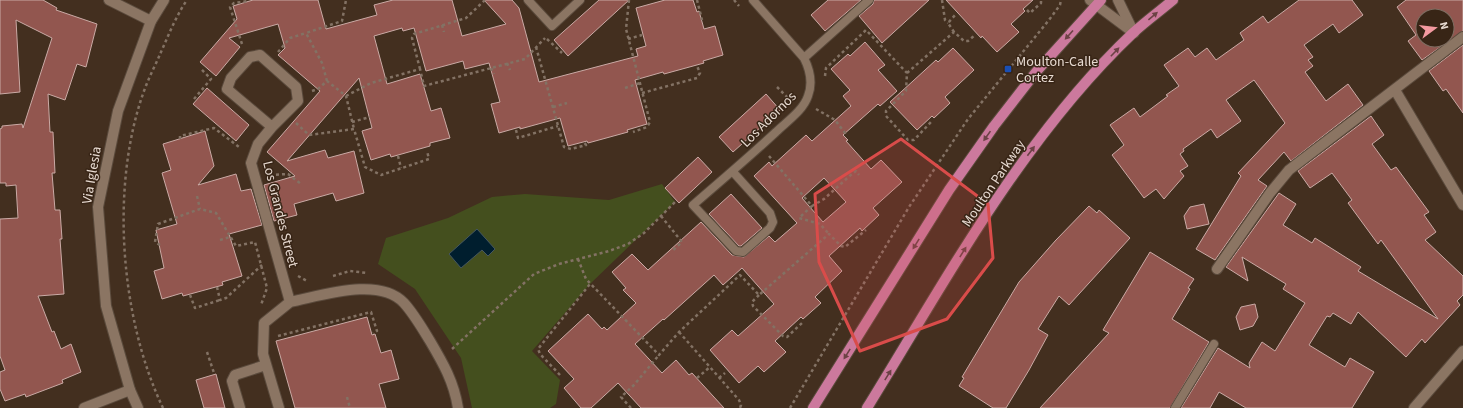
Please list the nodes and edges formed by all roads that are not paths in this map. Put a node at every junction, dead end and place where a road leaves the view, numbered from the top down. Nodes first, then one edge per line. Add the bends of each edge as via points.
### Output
1 (108, 0) edge
2 (164, 0) edge
3 (528, 0) edge
4 (580, 0) edge
5 (753, 0) edge
6 (869, 0) edge
7 (1118, 0) edge
8 (1173, 0) edge
9 (1095, 2) edge
10 (151, 21) junction
11 (1134, 33) junction
12 (1463, 37) edge
13 (804, 58) junction
14 (1394, 90) junction
15 (272, 127) junction
16 (733, 172) junction
17 (1463, 205) edge
18 (1217, 268) dead end
19 (290, 302) junction
20 (1214, 344) dead end
21 (1463, 351) edge
22 (266, 365) junction
23 (130, 390) junction
24 (84, 408) edge
25 (138, 408) edge
26 (240, 408) edge
27 (279, 408) edge
28 (458, 408) edge
29 (813, 408) edge
30 (867, 408) edge
31 (1175, 408) edge
32 (1414, 408) edge

1 - 10 street
2 - 10 street, Via Iglesia
3 - 4 lane via 552,26
5 - 13 lane, Los Adornos
6 - 13 lane
7 - 11 street
11 -> 8 main road, Moulton Parkway
9 - 11 street
9 -> 29 main road via 994,126 954,184
10 - 23 street, Via Iglesia via 118,111 98,208 106,306
30 -> 11 main road, Moulton Parkway via 1008,182 1069,103
12 - 14 street
13 - 16 lane, Los Adornos via 809,68 808,98 794,115
14 - 17 street
14 - 18 street via 1289,170
15 - 15 street, Los Grandes Street via 227,89 231,78 250,57 260,55 296,87 298,99
15 - 19 street, Los Grandes Street via 258,144 251,162
16 - 16 lane, Los Adornos via 693,205 736,250 743,252 770,228 773,222 770,213
19 - 22 street via 264,323 263,354
19 - 28 street via 349,290 371,289 393,294 404,302 419,323 449,375
20 - 31 lane
21 - 32 street
22 - 26 street via 235,375 232,381
22 - 27 street
23 - 24 street
23 - 25 street, Via Iglesia

